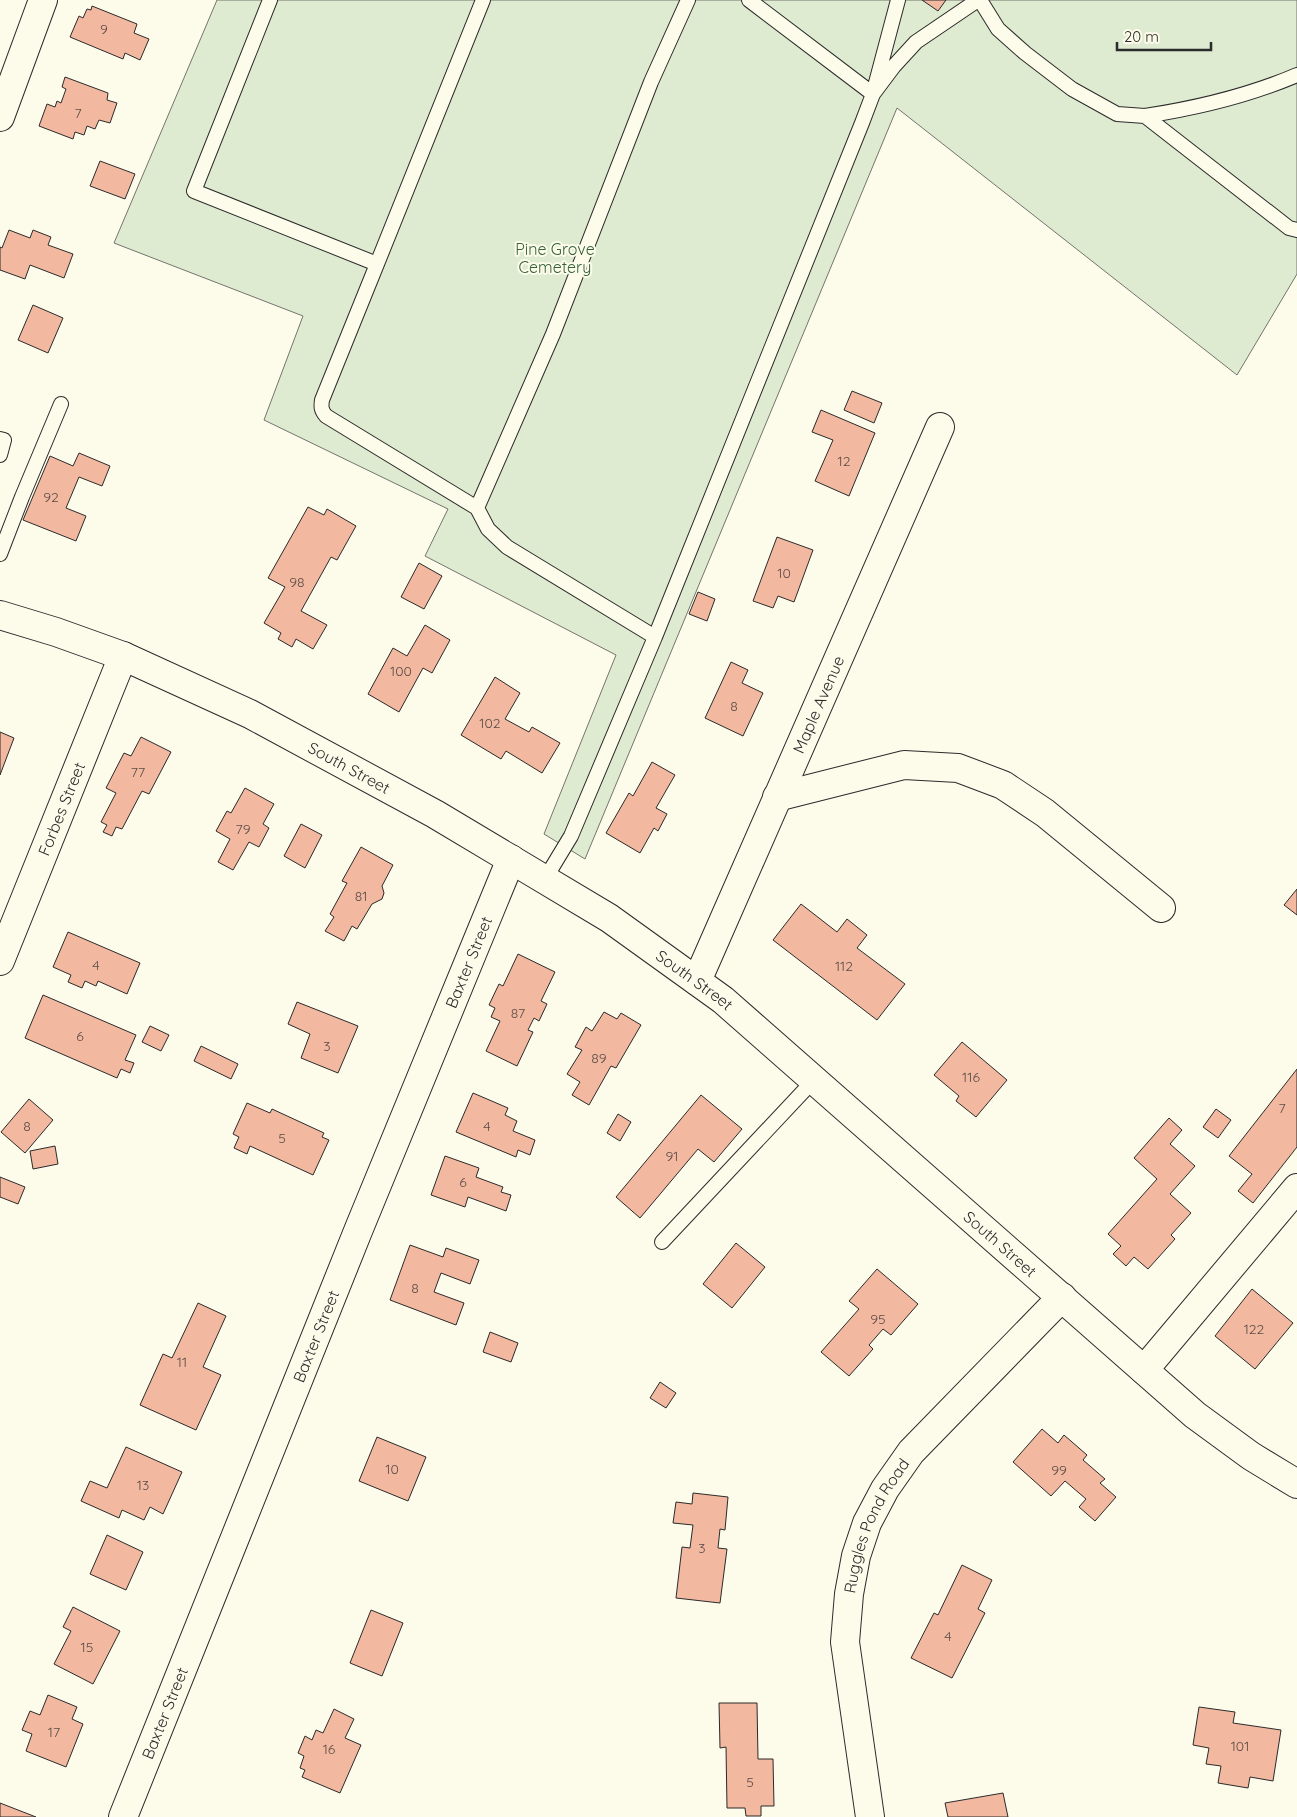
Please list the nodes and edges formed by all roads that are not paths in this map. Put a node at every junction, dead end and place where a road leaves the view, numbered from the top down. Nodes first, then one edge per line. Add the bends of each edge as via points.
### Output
1 (42, 0) edge
2 (270, 0) edge
3 (483, 0) edge
4 (688, 0) edge
5 (749, 0) edge
6 (898, 0) edge
7 (979, 0) edge
8 (1297, 74) edge
9 (873, 94) junction
10 (1145, 116) junction
11 (0, 117) edge
12 (1297, 230) edge
13 (377, 264) junction
14 (61, 404) dead end
15 (940, 428) dead end
16 (0, 439) edge
17 (0, 455) edge
18 (477, 508) junction
19 (0, 554) edge
20 (0, 615) edge
21 (655, 637) junction
22 (123, 656) junction
23 (777, 797) junction
24 (511, 859) junction
25 (545, 879) junction
26 (1161, 908) dead end
27 (0, 961) edge
28 (697, 981) junction
29 (814, 1080) junction
30 (1297, 1188) edge
31 (662, 1242) dead end
32 (1062, 1297) junction
33 (1144, 1370) junction
34 (1297, 1484) edge
35 (123, 1817) edge
36 (870, 1817) edge

1 - 11 street
2 - 13 lane via 194,191
3 - 13 lane
4 - 18 lane via 651,82 552,334
5 - 9 lane
6 - 9 lane
7 - 9 lane via 916,42
7 - 10 lane via 998,29 1072,89 1117,114
8 - 10 lane via 1222,101
9 - 21 lane
10 - 12 lane via 1289,228
13 - 18 lane via 322,400 322,412
14 - 19 lane
15 - 23 street, Maple Avenue
16 - 17 lane via 4,440
18 - 21 lane via 488,529 507,546
20 - 22 street, South Street
21 - 25 lane via 571,836
22 - 24 street, South Street via 250,714
22 - 27 street, Forbes Street
23 - 26 street via 904,765 958,768 1003,785 1045,813
23 - 28 street, Maple Avenue
24 - 25 street, South Street
24 - 35 street, Baxter Street
25 - 28 street, South Street via 609,918
28 - 29 street, South Street
29 - 31 lane
29 - 32 street, South Street
30 - 33 street
32 - 33 street, South Street
32 - 36 street, Ruggles Pond Road via 911,1452 885,1489 867,1523 849,1594 846,1642
33 - 34 street, South Street via 1195,1415 1251,1456

